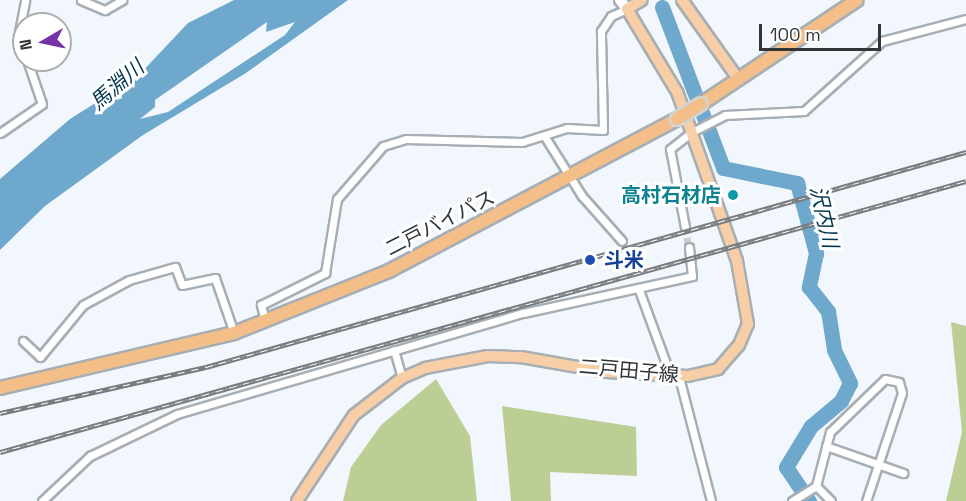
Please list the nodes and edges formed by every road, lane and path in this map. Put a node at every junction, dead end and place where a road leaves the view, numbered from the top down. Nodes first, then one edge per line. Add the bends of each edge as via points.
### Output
1 (81, 0) edge
2 (122, 0) edge
3 (642, 0) edge
4 (682, 0) edge
5 (857, 0) edge
6 (624, 4) edge
7 (966, 19) edge
8 (31, 72) edge
9 (739, 80) junction
10 (692, 132) junction
11 (0, 133) edge
12 (545, 137) junction
13 (572, 179) junction
14 (685, 227) tunnel mouth
15 (622, 241) dead end
16 (688, 247) tunnel mouth
17 (639, 290) junction
18 (265, 320) junction
19 (234, 333) junction
20 (23, 341) dead end
21 (394, 351) junction
22 (675, 377) junction
23 (402, 378) junction
24 (0, 388) edge
25 (826, 446) junction
26 (878, 464) junction
27 (903, 473) dead end
28 (816, 486) junction
29 (42, 501) edge
30 (297, 501) edge
31 (711, 501) edge
32 (792, 501) edge
33 (831, 501) edge
34 (866, 501) edge

1 - 2 street via 105,10
3 - 6 main road
4 - 9 main road
5 - 9 highway, 二戸バイパス
6 - 10 main road, 二戸田子線 via 677,92
6 - 12 street via 601,30 603,130 567,128
7 - 10 street via 882,41 804,111 725,115
8 - 11 street via 42,104
9 - 13 highway, 二戸バイパス, bridge
10 - 14 street via 670,150
10 - 22 main road, 二戸田子線 via 737,261 748,324 740,345 718,369
12 - 13 street
12 - 18 street via 479,143 406,140 383,146 337,199 325,273 261,305
13 - 15 street
13 - 18 highway, 二戸バイパス via 389,271
16 - 17 street via 692,276
17 - 21 street via 523,313
17 - 22 street
18 - 19 highway, 二戸バイパス
19 - 20 street via 215,278 182,285 175,267 129,280 83,305 40,357
19 - 24 highway, 二戸バイパス
21 - 23 street
21 - 29 street via 177,414 90,456
22 - 23 main road, 二戸田子線 via 488,356 456,360
22 - 31 street
23 - 30 main road, 二戸田子線 via 354,415
25 - 26 street
25 - 26 street via 830,432 880,380 899,382 902,393
25 - 28 street
26 - 27 street
26 - 34 street
28 - 32 street
28 - 33 street

